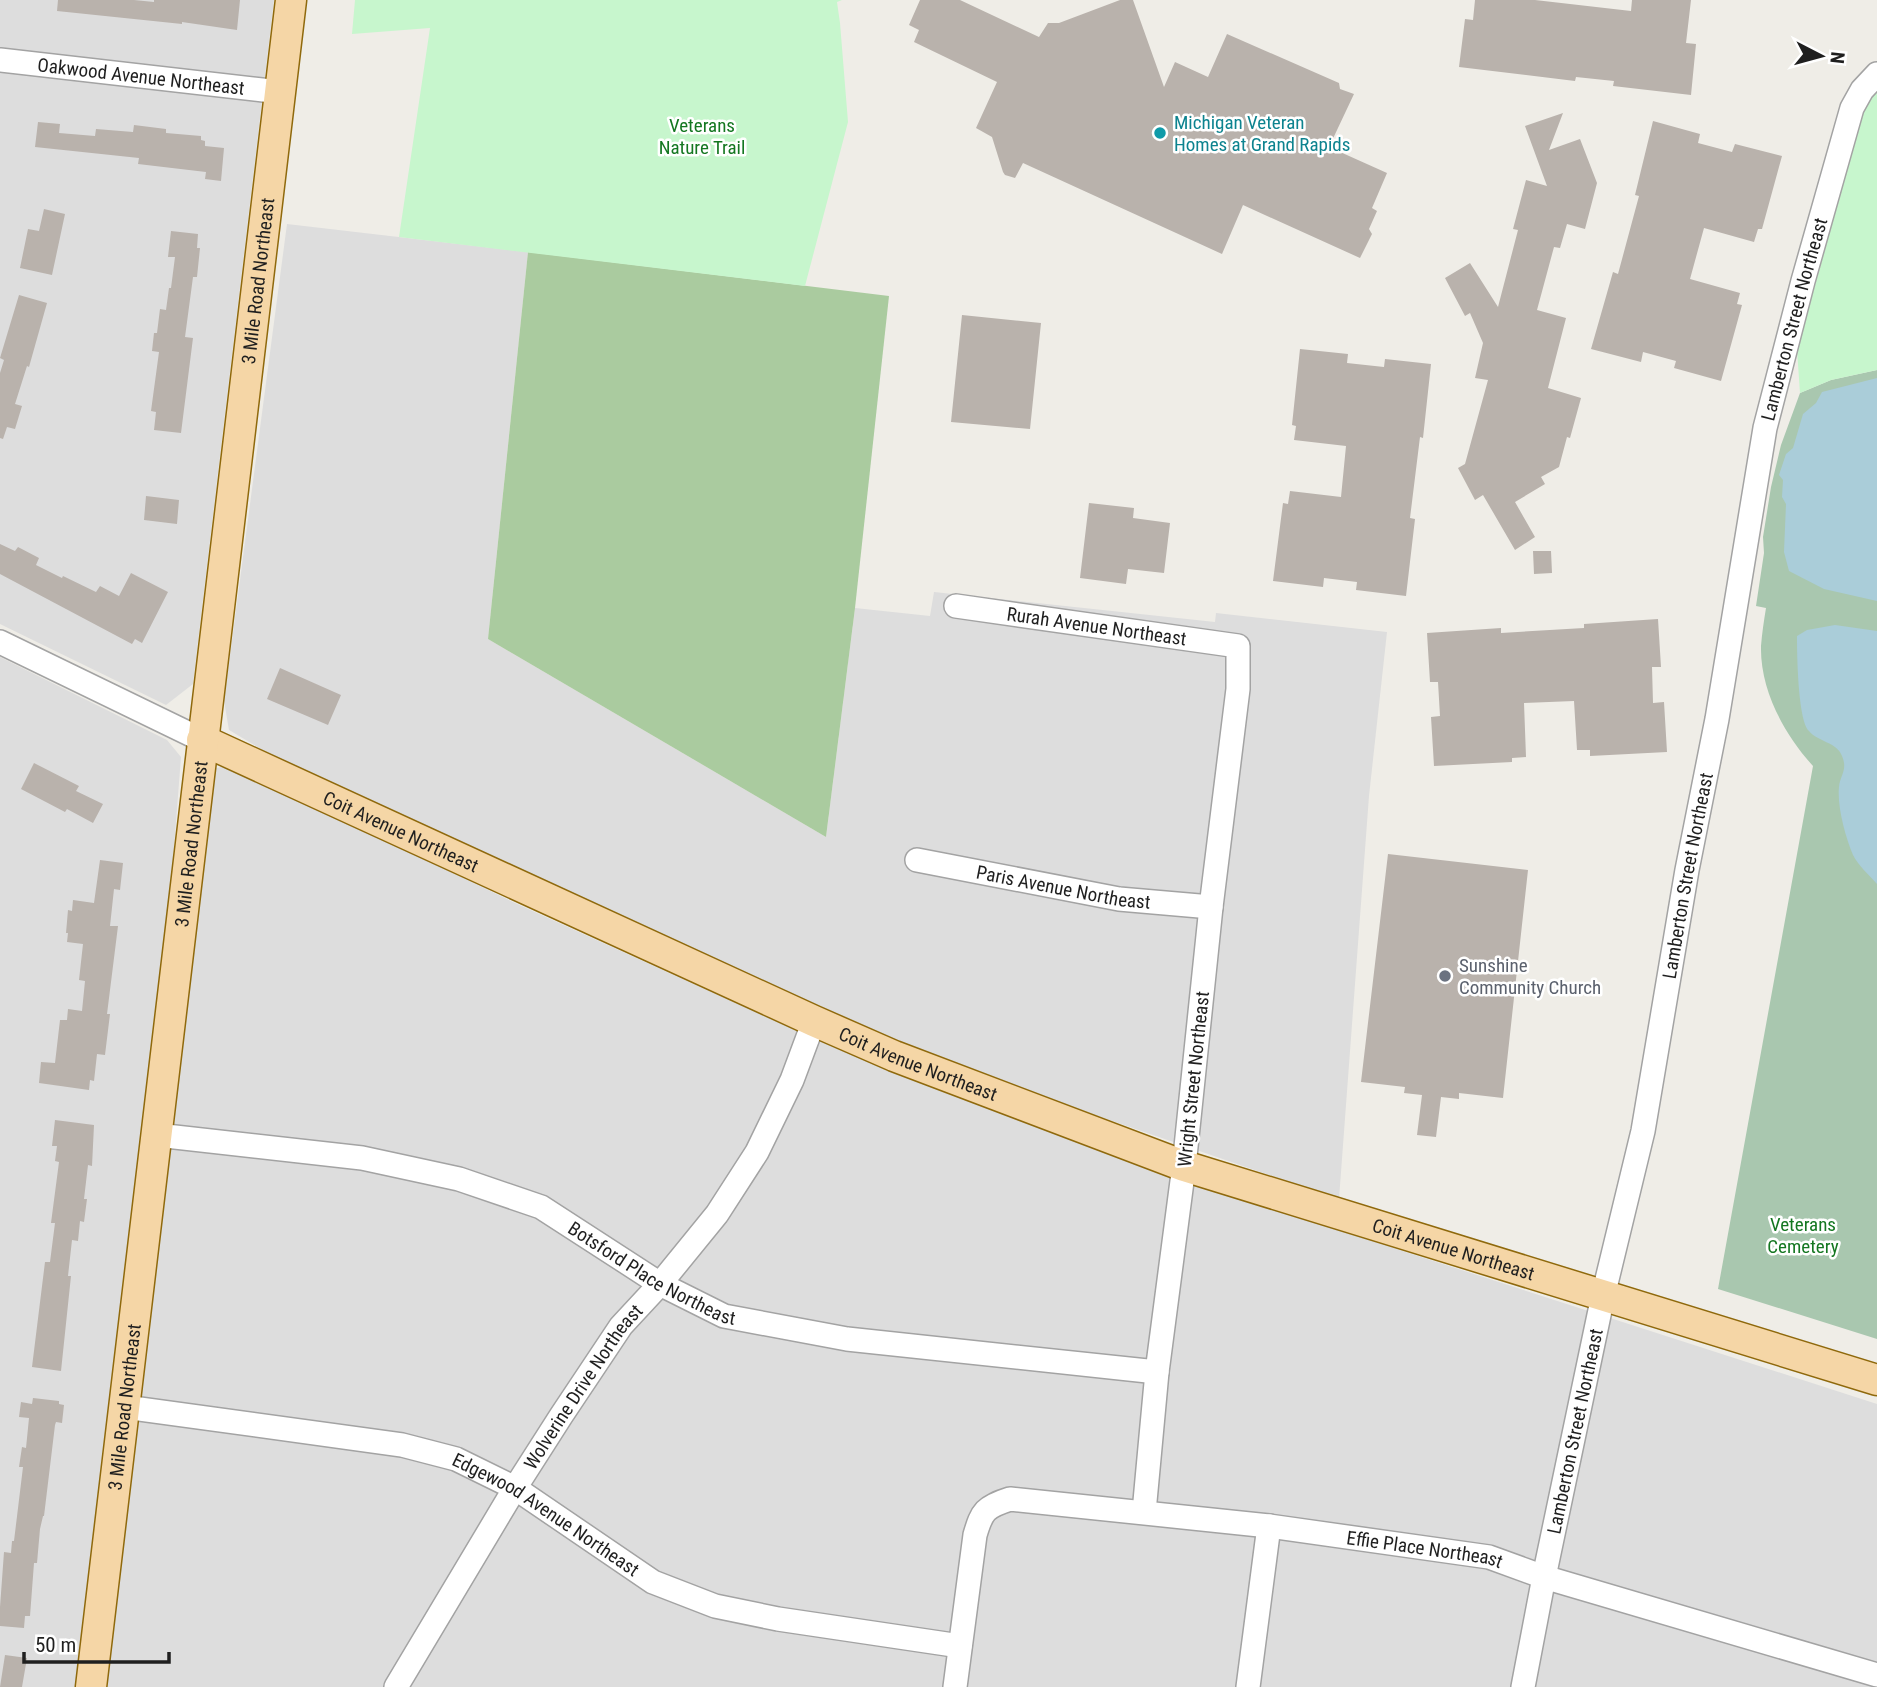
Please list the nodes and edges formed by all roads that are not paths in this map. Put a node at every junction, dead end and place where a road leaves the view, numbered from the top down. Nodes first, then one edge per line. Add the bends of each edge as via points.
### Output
1 (290, 0) edge
2 (0, 60) edge
3 (1877, 74) edge
4 (280, 92) junction
5 (956, 607) dead end
6 (0, 642) edge
7 (1238, 646) joint
8 (202, 740) junction
9 (917, 860) dead end
10 (1211, 906) junction
11 (814, 1021) junction
12 (157, 1135) junction
13 (1184, 1166) junction
14 (660, 1284) junction
15 (1602, 1296) junction
16 (1157, 1372) junction
17 (1877, 1380) edge
18 (125, 1407) junction
19 (515, 1488) junction
20 (1144, 1512) junction
21 (1269, 1526) junction
22 (1544, 1577) junction
23 (960, 1646) junction
24 (1877, 1675) edge
25 (91, 1687) edge
26 (396, 1687) edge
27 (955, 1687) edge
28 (1248, 1687) edge
29 (1522, 1687) edge

1 - 4 main road, 3 Mile Road Northeast
2 - 4 street, Oakwood Avenue Northeast
3 - 15 street, Lamberton Street Northeast via 1852,108 1765,428 1643,1131
4 - 8 main road, 3 Mile Road Northeast
5 - 7 street, Rurah Avenue Northeast
6 - 8 street, Coit Avenue Northeast
7 - 10 street, Wright Street Northeast via 1238,689
8 - 11 main road, Coit Avenue Northeast
8 - 12 main road, 3 Mile Road Northeast
9 - 10 street, Paris Avenue Northeast via 1119,899
10 - 13 street, Wright Street Northeast
11 - 13 main road, Coit Avenue Northeast
11 - 14 street, Wolverine Drive Northeast via 757,1152 718,1214
12 - 14 street, Botsford Place Northeast via 362,1158 459,1179 541,1207
12 - 18 main road, 3 Mile Road Northeast
13 - 15 main road, Coit Avenue Northeast
13 - 16 street, Wright Street Northeast
14 - 16 street, Botsford Place Northeast via 724,1315 847,1339
14 - 19 street, Wolverine Drive Northeast via 621,1326
15 - 17 main road, Coit Avenue Northeast
15 - 22 street, Lamberton Street Northeast
16 - 20 street, Wright Street Northeast
18 - 19 street, Edgewood Avenue Northeast via 401,1445 456,1459
18 - 25 main road, 3 Mile Road Northeast
19 - 23 street, Edgewood Avenue Northeast via 653,1582 715,1606
19 - 26 street, Wolverine Drive Northeast
20 - 21 street, Effie Place Northeast
20 - 23 street, Effie Place Northeast via 1010,1499 998,1503 981,1516 975,1535
21 - 22 street, Effie Place Northeast via 1489,1557
21 - 28 street
22 - 24 street, Effie Place Northeast
22 - 29 street, Lamberton Street Northeast
23 - 27 street

